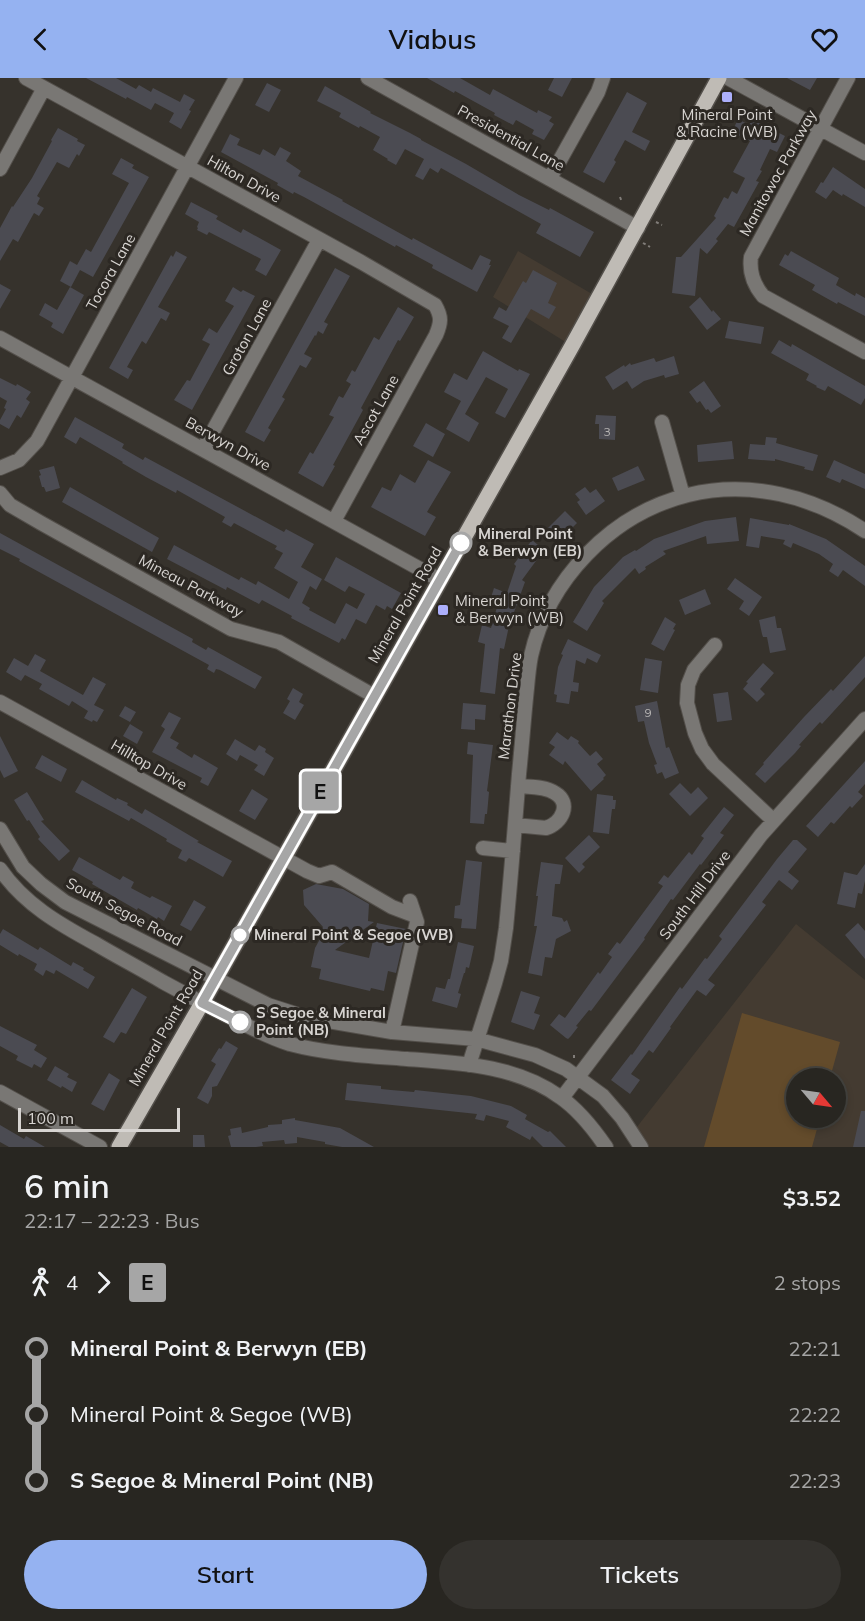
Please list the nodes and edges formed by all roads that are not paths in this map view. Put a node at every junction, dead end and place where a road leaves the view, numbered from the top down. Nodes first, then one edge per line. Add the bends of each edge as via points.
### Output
1 (26, 78) edge
2 (236, 78) edge
3 (368, 78) edge
4 (603, 78) edge
5 (719, 78) edge
6 (728, 78) edge
7 (848, 78) edge
8 (44, 88) junction
9 (822, 128) junction
10 (865, 153) edge
11 (188, 167) junction
12 (0, 169) edge
13 (550, 178) junction
14 (638, 228) junction
15 (319, 240) junction
16 (440, 314) joint
17 (0, 338) edge
18 (865, 352) edge
19 (72, 377) junction
20 (662, 422) dead end
21 (203, 449) junction
22 (0, 468) edge
23 (0, 493) edge
24 (683, 496) junction
25 (334, 521) junction
26 (865, 531) edge
27 (440, 580) junction
28 (715, 645) dead end
29 (374, 696) junction
30 (0, 702) edge
31 (865, 719) edge
32 (518, 786) junction
33 (773, 820) junction
34 (515, 825) junction
35 (0, 829) edge
36 (483, 848) dead end
37 (513, 851) junction
38 (282, 858) junction
39 (0, 869) edge
40 (216, 978) junction
41 (202, 1003) junction
42 (392, 1032) junction
43 (477, 1039) junction
44 (469, 1065) junction
45 (578, 1077) junction
46 (0, 1092) edge
47 (562, 1098) junction
48 (99, 1147) edge
49 (119, 1147) edge
50 (606, 1147) edge
51 (641, 1147) edge

1 - 8 street, Hilton Drive
2 - 11 street, Tocora Lane
3 - 13 street, Presidential Lane
4 - 13 street
5 - 14 main road, Mineral Point Road
6 - 9 street
7 - 9 street, Manitowoc Parkway
8 - 11 street, Hilton Drive
8 - 12 street
9 - 10 street
9 - 18 street, Manitowoc Parkway via 751,257 750,272 763,296
11 - 15 street, Hilton Drive
11 - 19 street, Tocora Lane
13 - 14 street, Presidential Lane
14 - 27 main road, Mineral Point Road
15 - 16 street, Hilton Drive via 427,299
15 - 21 street, Groton Lane
16 - 25 street, Ascot Lane via 436,335
17 - 19 street, Berwyn Drive
19 - 21 street, Berwyn Drive
19 - 22 street, Tocora Lane via 38,441 19,460
20 - 24 street
21 - 25 street, Berwyn Drive
23 - 29 street, Mineau Parkway via 10,505 231,629 279,642
24 - 26 street, Marathon Drive via 716,491 771,492 826,508
24 - 32 street, Marathon Drive via 642,513 610,533 561,585 531,657
25 - 27 street, Berwyn Drive
27 - 29 main road, Mineral Point Road
28 - 33 street via 694,670 688,685 687,703 695,734 713,764
29 - 38 main road, Mineral Point Road
30 - 38 street, Hilltop Drive
31 - 33 street, South Hill Drive
32 - 34 street, Marathon Drive
32 - 34 street via 555,792 563,801 564,810 559,821 546,828
33 - 45 street, South Hill Drive
34 - 37 street, Marathon Drive
35 - 40 street, South Segoe Road via 23,867 65,902
36 - 37 street
37 - 43 street, Marathon Drive via 501,961
38 - 40 main road, Mineral Point Road
38 - 42 street, Hilltop Drive via 319,876 332,872 392,907 412,908 417,922
39 - 41 street via 31,904 56,922
40 - 41 main road, Mineral Point Road
40 - 42 street, South Segoe Road via 268,1005 305,1017
41 - 44 street via 289,1043 378,1057
41 - 49 main road, Mineral Point Road
42 - 43 street, South Segoe Road
43 - 44 street, Marathon Drive
43 - 45 street, South Segoe Road via 535,1055
44 - 47 street via 508,1072
45 - 47 street, South Hill Drive
45 - 51 street, South Segoe Road via 603,1096
46 - 48 street
47 - 50 street via 580,1113

